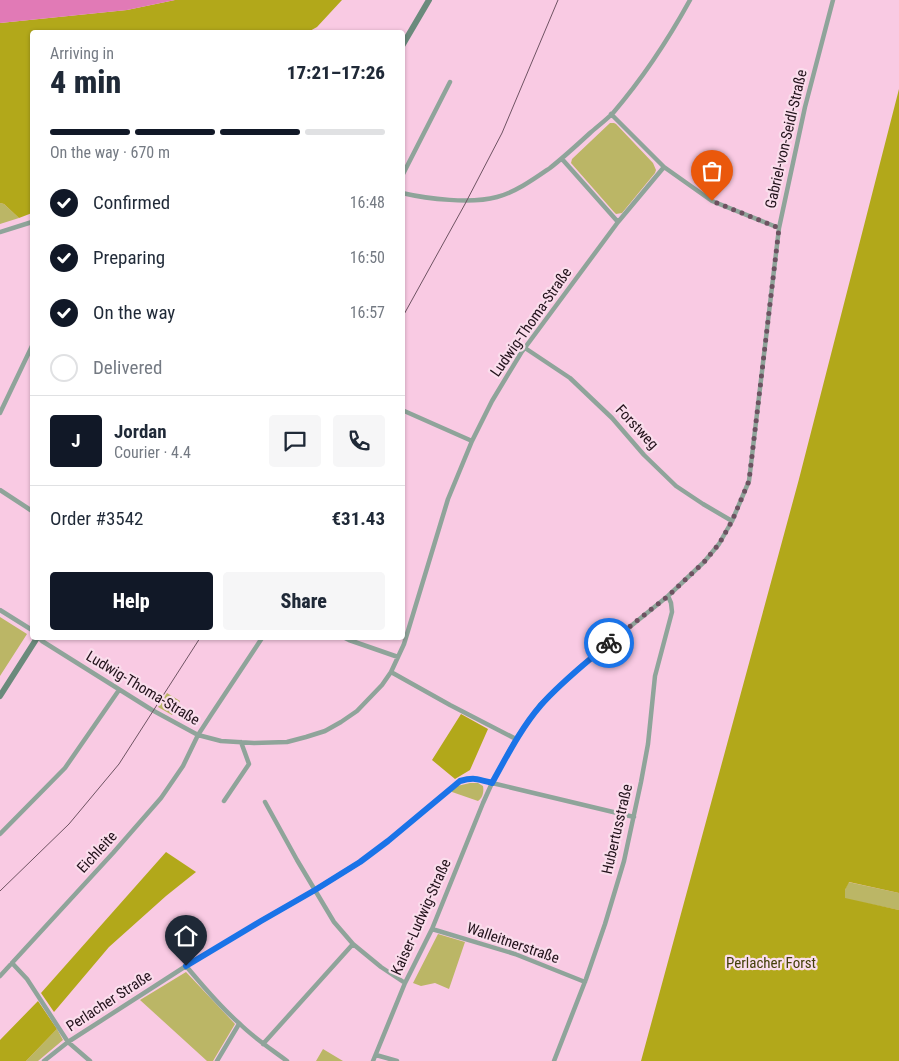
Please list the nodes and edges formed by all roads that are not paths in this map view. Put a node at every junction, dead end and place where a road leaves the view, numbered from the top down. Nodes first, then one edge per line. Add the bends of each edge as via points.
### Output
1 (429, 0) edge
2 (690, 0) edge
3 (833, 0) edge
4 (405, 41) edge
5 (450, 82) dead end
6 (611, 114) junction
7 (562, 158) junction
8 (664, 167) junction
9 (405, 170) edge
10 (405, 194) edge
11 (618, 222) junction
12 (30, 223) edge
13 (779, 228) junction
14 (0, 232) edge
15 (525, 348) junction
16 (30, 350) edge
17 (405, 411) edge
18 (0, 413) edge
19 (472, 441) junction
20 (0, 490) edge
21 (30, 511) edge
22 (732, 521) junction
23 (668, 596) junction
24 (0, 610) edge
25 (30, 629) edge
26 (37, 640) edge
27 (41, 640) edge
28 (261, 640) edge
29 (349, 640) edge
30 (398, 657) junction
31 (391, 672) junction
32 (119, 690) junction
33 (0, 696) edge
34 (198, 735) junction
35 (516, 739) junction
36 (241, 742) junction
37 (492, 783) junction
38 (224, 801) dead end
39 (265, 802) dead end
40 (634, 818) junction
41 (0, 834) edge
42 (315, 890) junction
43 (432, 929) junction
44 (353, 944) junction
45 (12, 963) junction
46 (186, 966) junction
47 (0, 976) edge
48 (585, 982) junction
49 (406, 983) junction
50 (239, 1024) junction
51 (68, 1042) junction
52 (263, 1044) junction
53 (376, 1055) junction
54 (44, 1061) edge
55 (90, 1061) edge
56 (217, 1061) edge
57 (286, 1061) edge
58 (373, 1061) edge
59 (397, 1061) edge
60 (554, 1061) edge

1 - 4 main road
2 - 6 street via 655,58
3 - 13 street, Gabriel-von-Seidl-Straße via 805,107
5 - 9 street
6 - 7 street
6 - 8 street
7 - 10 street via 516,190 492,198 469,200
7 - 11 street
8 - 11 street, Ludwig-Thoma-Straße
8 - 13 street via 712,201
11 - 15 street, Ludwig-Thoma-Straße
12 - 14 street
13 - 22 street, Gabriel-von-Seidl-Straße via 749,481
15 - 19 street, Ludwig-Thoma-Straße
15 - 22 street, Forstweg via 570,378 676,486
16 - 18 street
17 - 19 street
19 - 30 street, Ludwig-Thoma-Straße via 448,498
20 - 21 street
22 - 23 street, Gabriel-von-Seidl-Straße via 704,562
23 - 35 street, Gabriel-von-Seidl-Straße via 559,686 540,705
23 - 40 street, Hubertusstraße via 672,612 655,676 648,744
24 - 25 street
26 - 33 main road
27 - 32 street, Ludwig-Thoma-Straße
28 - 34 street, Eichleite
29 - 30 street
30 - 31 street, Ludwig-Thoma-Straße
31 - 35 street
31 - 36 street, Ludwig-Thoma-Straße via 357,711 325,731 287,742
32 - 34 street, Ludwig-Thoma-Straße
32 - 41 street via 64,768
34 - 36 street, Ludwig-Thoma-Straße
34 - 45 street, Eichleite via 162,798
35 - 37 street, Gabriel-von-Seidl-Straße
36 - 38 street via 249,764
37 - 40 street, Perlacher Straße
37 - 42 street, Perlacher Straße via 477,778 460,781 388,841
37 - 43 street, Kaiser-Ludwig-Straße
39 - 42 street
40 - 48 street, Hubertusstraße via 624,861
42 - 44 street via 334,922
42 - 46 street, Perlacher Straße
43 - 48 street, Walleitnerstraße via 514,954
43 - 49 street, Kaiser-Ludwig-Straße
44 - 49 street
44 - 52 street
45 - 47 street, Eichleite
45 - 51 street via 27,979
46 - 50 street
46 - 51 street, Perlacher Straße
48 - 60 street, Hubertusstraße
49 - 53 street, Kaiser-Ludwig-Straße
50 - 52 street
50 - 56 street
51 - 54 street, Perlacher Straße
51 - 55 street
52 - 57 street
53 - 58 street, Kaiser-Ludwig-Straße
53 - 59 street

